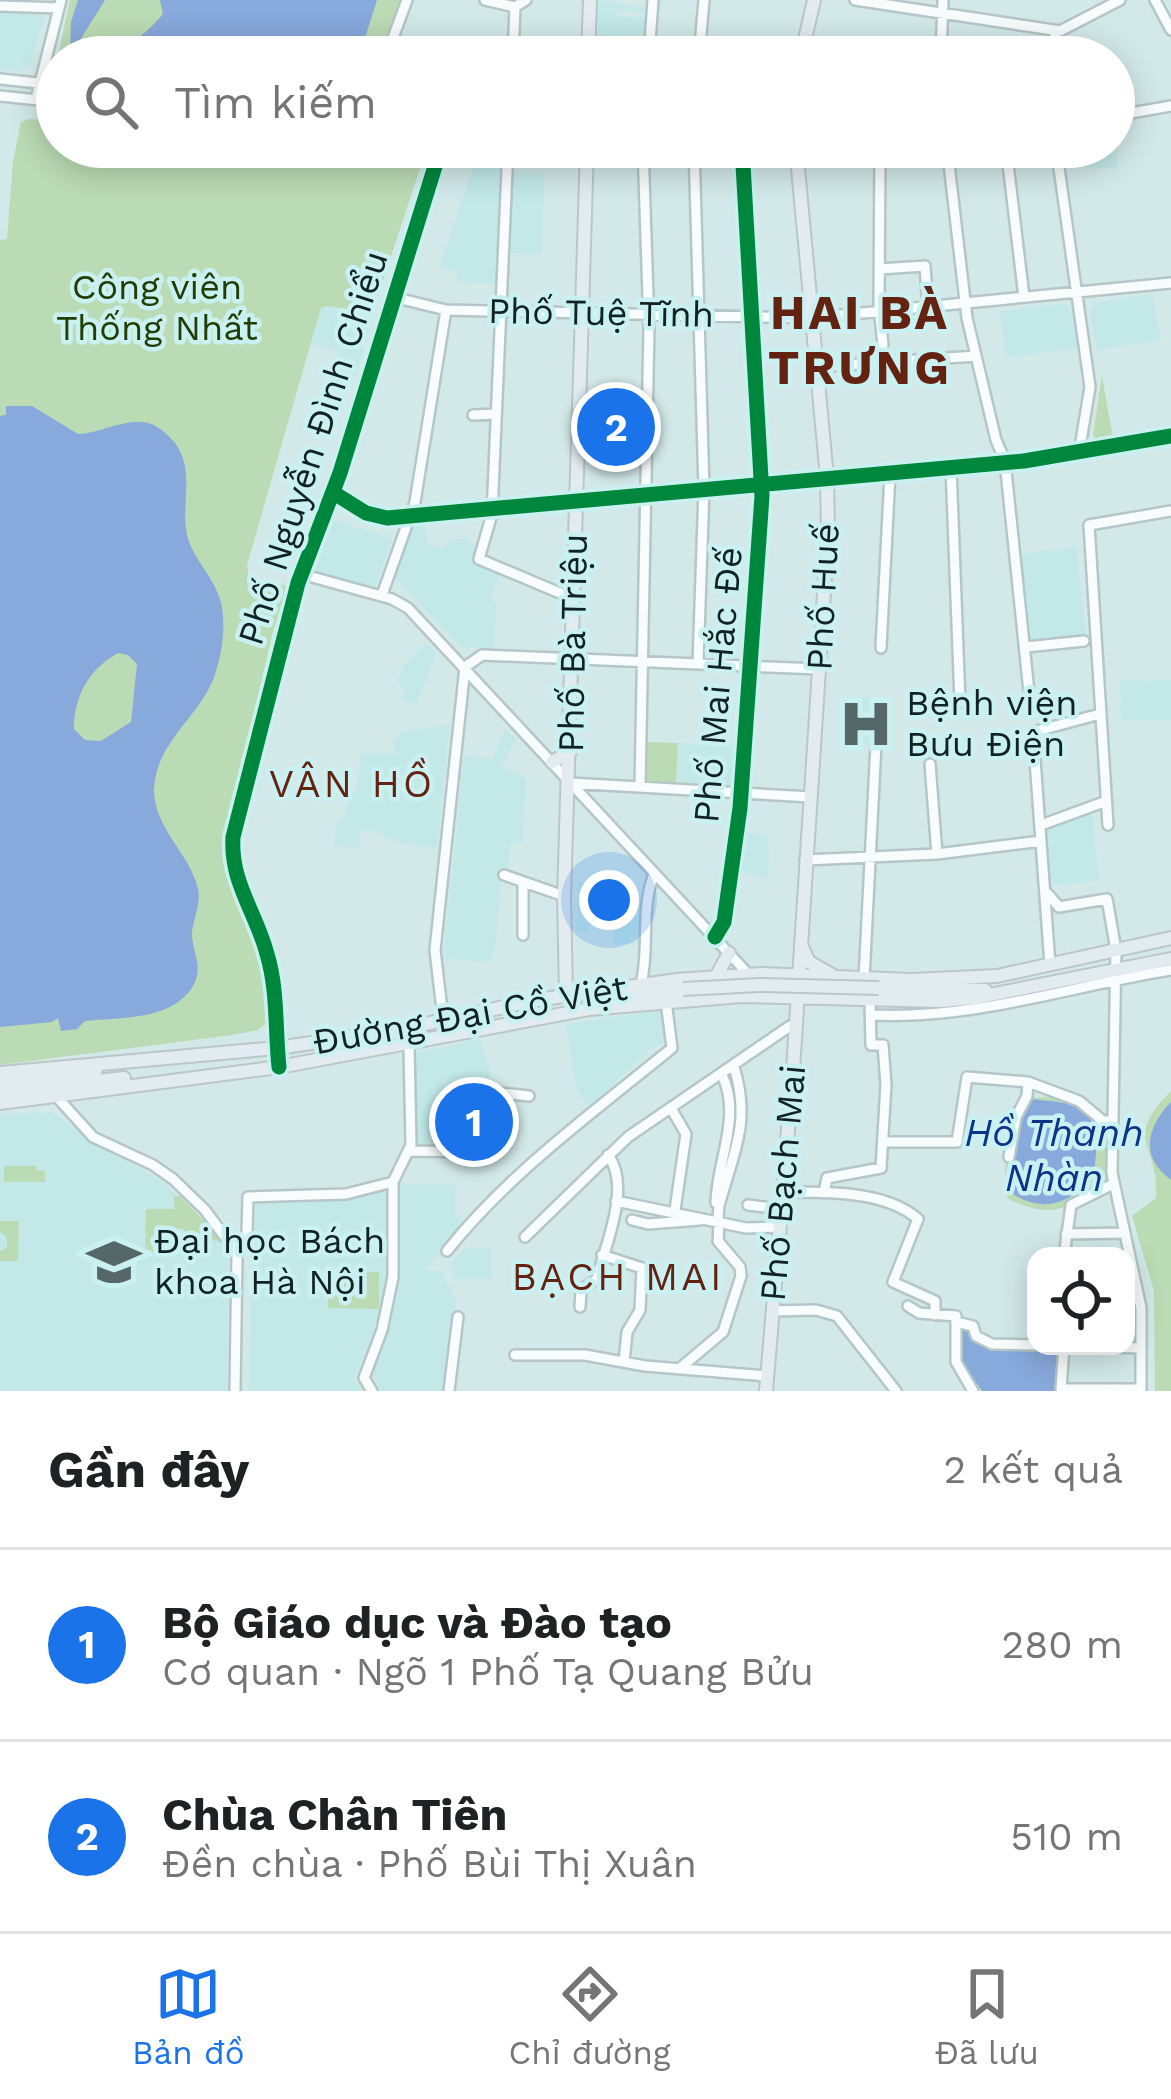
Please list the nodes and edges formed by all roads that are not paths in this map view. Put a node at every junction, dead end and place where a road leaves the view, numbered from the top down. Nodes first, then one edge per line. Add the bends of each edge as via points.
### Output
1 (407, 0) edge
2 (485, 0) edge
3 (526, 0) edge
4 (590, 0) edge
5 (653, 0) edge
6 (704, 0) edge
7 (814, 0) edge
8 (855, 0) edge
9 (943, 0) edge
10 (1120, 0) edge
11 (1155, 0) edge
12 (60, 4) edge
13 (0, 6) edge
14 (515, 7) junction
15 (941, 14) junction
16 (1171, 30) edge
17 (1055, 31) junction
18 (52, 36) edge
19 (394, 36) edge
20 (514, 36) edge
21 (589, 36) edge
22 (650, 36) edge
23 (701, 36) edge
24 (806, 36) edge
25 (941, 36) edge
26 (1055, 36) edge
27 (0, 79) edge
28 (36, 83) edge
29 (0, 96) edge
30 (36, 99) edge
31 (1171, 106) edge
32 (1135, 112) edge
33 (434, 168) edge
34 (507, 168) edge
35 (585, 168) edge
36 (644, 168) edge
37 (695, 168) edge
38 (743, 168) edge
39 (798, 168) edge
40 (880, 168) edge
41 (948, 168) edge
42 (1009, 168) edge
43 (1059, 168) edge
44 (879, 269) junction
45 (1171, 283) edge
46 (1075, 293) junction
47 (1024, 297) junction
48 (394, 298) junction
49 (964, 304) junction
50 (928, 309) junction
51 (446, 310) junction
52 (502, 311) junction
53 (582, 312) junction
54 (880, 312) junction
55 (649, 313) junction
56 (700, 315) junction
57 (751, 316) junction
58 (811, 318) junction
59 (883, 345) dead end
60 (976, 356) junction
61 (815, 367) junction
62 (496, 414) junction
63 (472, 415) dead end
64 (1171, 436) edge
65 (1079, 453) junction
66 (1005, 460) junction
67 (951, 467) junction
68 (890, 474) junction
69 (827, 478) junction
70 (761, 482) junction
71 (704, 489) junction
72 (334, 493) junction
73 (648, 494) junction
74 (577, 501) junction
75 (492, 507) junction
76 (1171, 511) edge
77 (410, 516) junction
78 (301, 574) junction
79 (382, 596) junction
80 (574, 599) junction
81 (1084, 641) dead end
82 (1025, 647) junction
83 (881, 648) dead end
84 (573, 658) junction
85 (643, 661) junction
86 (698, 663) junction
87 (752, 666) junction
88 (465, 667) junction
89 (819, 669) junction
90 (1029, 692) dead end
91 (960, 702) dead end
92 (1100, 714) junction
93 (876, 744) dead end
94 (570, 752) junction
95 (552, 762) junction
96 (929, 764) dead end
97 (570, 783) junction
98 (640, 786) junction
99 (741, 794) junction
100 (811, 797) junction
101 (1104, 802) junction
102 (1041, 825) junction
103 (1108, 825) dead end
104 (1042, 841) junction
105 (937, 854) junction
106 (870, 859) junction
107 (806, 860) junction
108 (654, 874) junction
109 (503, 875) dead end
110 (523, 882) junction
111 (1048, 894) junction
112 (564, 896) junction
113 (524, 935) dead end
114 (715, 937) junction
115 (1171, 938) edge
116 (800, 941) junction
117 (1116, 950) junction
118 (729, 953) junction
119 (1171, 959) edge
120 (1050, 964) junction
121 (1171, 970) edge
122 (749, 974) junction
123 (797, 975) junction
124 (1115, 976) junction
125 (716, 977) junction
126 (986, 977) junction
127 (838, 978) junction
128 (865, 979) junction
129 (645, 988) junction
130 (912, 989) junction
131 (1010, 991) junction
132 (561, 996) junction
133 (721, 997) junction
134 (760, 997) junction
135 (796, 998) junction
136 (854, 1000) junction
137 (666, 1001) junction
138 (496, 1008) junction
139 (870, 1008) junction
140 (589, 1009) junction
141 (443, 1018) junction
142 (499, 1026) junction
143 (795, 1026) junction
144 (409, 1046) junction
145 (277, 1048) junction
146 (168, 1060) junction
147 (279, 1067) junction
148 (734, 1067) junction
149 (0, 1072) edge
150 (722, 1075) junction
151 (155, 1081) junction
152 (0, 1082) edge
153 (1028, 1082) junction
154 (0, 1092) edge
155 (89, 1092) junction
156 (56, 1096) junction
157 (529, 1096) dead end
158 (0, 1103) edge
159 (672, 1110) junction
160 (78, 1119) junction
161 (1108, 1121) junction
162 (884, 1142) junction
163 (409, 1150) junction
164 (608, 1155) junction
165 (1009, 1157) dead end
166 (393, 1182) junction
167 (1113, 1184) junction
168 (782, 1192) junction
169 (824, 1193) junction
170 (616, 1201) junction
171 (716, 1203) dead end
172 (748, 1204) dead end
173 (781, 1209) junction
174 (675, 1210) junction
175 (632, 1220) dead end
176 (718, 1220) junction
177 (780, 1227) junction
178 (1123, 1233) junction
179 (1066, 1234) junction
180 (525, 1237) dead end
181 (1065, 1247) edge
182 (447, 1252) dead end
183 (237, 1253) junction
184 (602, 1255) junction
185 (908, 1306) dead end
186 (580, 1307) dead end
187 (773, 1311) junction
188 (935, 1315) junction
189 (458, 1317) dead end
190 (956, 1317) junction
191 (1135, 1318) edge
192 (1141, 1318) junction
193 (1027, 1345) edge
194 (1135, 1348) edge
195 (1141, 1348) junction
196 (515, 1354) dead end
197 (1063, 1355) edge
198 (624, 1362) junction
199 (679, 1369) junction
200 (767, 1376) junction
201 (1060, 1390) edge
202 (1141, 1390) edge
203 (235, 1391) edge
204 (372, 1391) edge
205 (448, 1391) edge
206 (766, 1391) edge
207 (896, 1391) edge
208 (973, 1391) edge

1 - 19 street
2 - 14 street
3 - 14 street
4 - 21 main road
5 - 22 street
6 - 23 street
7 - 24 main road
8 - 15 street
9 - 15 street
10 - 17 street
11 - 16 street
12 - 13 street
12 - 18 street
14 - 20 street
15 - 17 street
15 - 25 street
17 - 26 street
27 - 28 street
29 - 30 street
31 - 32 street
33 - 48 street, Phố Nguyễn Đình Chiểu
34 - 52 street
35 - 53 main road, Phố Bà Triệu
36 - 55 street
37 - 56 street
38 - 57 street, Phố Mai Hắc Đế
39 - 58 main road, Phố Huế
40 - 44 street
41 - 49 street
42 - 47 street
43 - 46 street
44 - 50 street via 925,266
44 - 54 street
45 - 46 street, Phố Tuệ Tĩnh
46 - 47 street, Phố Tuệ Tĩnh
46 - 65 street via 1090,387
47 - 49 street, Phố Tuệ Tĩnh
48 - 51 street, Phố Tuệ Tĩnh
48 - 72 street, Phố Nguyễn Đình Chiểu
49 - 50 street, Phố Tuệ Tĩnh
49 - 60 street
50 - 54 street, Phố Tuệ Tĩnh
51 - 52 street, Phố Tuệ Tĩnh
51 - 77 street
52 - 53 street, Phố Tuệ Tĩnh
52 - 62 street
53 - 55 street, Phố Tuệ Tĩnh
53 - 74 main road, Phố Bà Triệu
54 - 58 street, Phố Tuệ Tĩnh
54 - 59 street
55 - 56 street, Phố Tuệ Tĩnh
55 - 73 street
56 - 57 street, Phố Tuệ Tĩnh
56 - 71 street
57 - 58 street, Phố Tuệ Tĩnh
57 - 70 street, Phố Mai Hắc Đế
58 - 61 main road, Phố Huế
60 - 61 street
60 - 66 street
61 - 69 main road, Phố Huế
62 - 63 street
62 - 75 street
64 - 65 street
65 - 66 street
66 - 67 street
66 - 82 street
67 - 68 street
67 - 91 street
68 - 69 street
68 - 83 street
69 - 70 street
69 - 89 main road, Phố Huế
70 - 71 street
70 - 87 street, Phố Mai Hắc Đế
71 - 73 street
71 - 86 street
72 - 77 street via 374,517
72 - 78 street, Phố Nguyễn Đình Chiểu
73 - 74 street
73 - 85 street
74 - 75 street
74 - 80 main road, Phố Bà Triệu
75 - 77 street
75 - 80 street via 480,561
76 - 92 street via 1089,525
77 - 79 street
78 - 79 street
78 - 145 street, Phố Nguyễn Đình Chiểu via 232,852 268,956
79 - 88 street via 408,608
80 - 84 main road, Phố Bà Triệu
81 - 82 street
82 - 90 street
84 - 85 street
84 - 88 street via 482,655
84 - 94 main road, Phố Bà Triệu
85 - 86 street
85 - 98 street
86 - 87 street
87 - 89 street
87 - 99 street, Phố Mai Hắc Đế
88 - 95 street
88 - 141 street via 436,950
89 - 100 main road, Phố Huế
92 - 101 street
92 - 102 street via 1033,732
93 - 106 street
94 - 95 main road
94 - 97 main road, Phố Bà Triệu
95 - 97 street
96 - 105 street
97 - 98 street
97 - 108 street
97 - 112 main road, Phố Bà Triệu
98 - 99 street
99 - 100 street
99 - 114 street, Phố Mai Hắc Đế via 724,922
100 - 107 main road, Phố Huế
101 - 102 street
101 - 103 street
102 - 104 street
104 - 105 street
104 - 111 street
105 - 106 street
106 - 107 street
106 - 128 street
107 - 116 main road, Phố Huế
108 - 114 street
108 - 129 street
109 - 110 street
110 - 112 street
110 - 113 street
111 - 117 street via 1059,907 1107,899
111 - 120 street
112 - 132 main road, Phố Bà Triệu
114 - 118 street
115 - 117 main road
116 - 123 main road, Phố Huế
116 - 127 main road via 809,962
117 - 120 main road
117 - 124 street
118 - 122 street
118 - 125 main road
119 - 124 main road
120 - 126 main road
121 - 124 street
122 - 123 main road, Đường Đại Cồ Việt
122 - 125 main road, Đường Đại Cồ Việt
122 - 134 street
123 - 127 main road, Đường Đại Cồ Việt
123 - 135 main road, Phố Bạch Mai
124 - 131 main road
124 - 139 street via 977,1009 921,1016
124 - 161 street
125 - 129 main road, Đường Đại Cồ Việt
125 - 133 main road via 726,984
126 - 128 main road, Đường Đại Cồ Việt
126 - 130 main road
127 - 128 main road, Đường Đại Cồ Việt
128 - 136 main road via 845,986
129 - 130 main road, bridge
129 - 132 main road, Đường Đại Cồ Việt
129 - 140 main road
130 - 131 main road
131 - 139 main road, Đường Đại Cồ Việt
132 - 138 main road, Đường Đại Cồ Việt
133 - 134 main road, Đường Đại Cồ Việt
133 - 137 main road, Đường Đại Cồ Việt
134 - 135 main road, Đường Đại Cồ Việt
135 - 136 main road, Đường Đại Cồ Việt
135 - 143 main road, Phố Bạch Mai
136 - 139 main road, Đường Đại Cồ Việt
137 - 140 main road, Đường Đại Cồ Việt
137 - 182 street via 672,1048 552,1147
138 - 141 main road, Đường Đại Cồ Việt
138 - 142 main road
139 - 162 street via 871,1045 884,1045
140 - 142 main road, Đường Đại Cồ Việt
141 - 145 main road, Đường Đại Cồ Việt
142 - 144 main road, Đường Đại Cồ Việt
143 - 148 street
143 - 168 main road, Phố Bạch Mai
144 - 147 main road, Đường Đại Cồ Việt
144 - 163 street
145 - 146 main road, Đường Đại Cồ Việt
145 - 147 street, Phố Nguyễn Đình Chiểu
146 - 149 main road, Đường Đại Cồ Việt
146 - 152 main road
147 - 151 main road, Đường Đại Cồ Việt
148 - 150 street
148 - 176 street via 739,1134
150 - 159 street
150 - 171 street via 730,1110
151 - 154 main road
151 - 155 main road, Đường Đại Cồ Việt
153 - 161 street
153 - 162 street via 967,1077 958,1142
153 - 165 street
155 - 156 main road, Đường Đại Cồ Việt
155 - 160 street
156 - 158 main road, Đường Đại Cồ Việt
156 - 160 street
157 - 163 street via 490,1092 486,1152
159 - 164 street
159 - 174 street via 686,1134
160 - 183 street via 93,1137 173,1179
161 - 167 street
162 - 169 street via 881,1168 826,1178
163 - 166 street
164 - 170 street
164 - 180 street
166 - 183 street via 346,1194 248,1197 247,1234
166 - 204 street via 394,1267 364,1378
167 - 178 street
167 - 179 street via 1071,1205
168 - 169 street
168 - 173 main road, Phố Bạch Mai
169 - 188 street via 866,1197 918,1219 892,1282 935,1301
170 - 174 street
170 - 184 street
172 - 173 street
173 - 177 main road, Phố Bạch Mai
174 - 176 street
175 - 176 street
176 - 177 street
176 - 199 street via 718,1241 741,1276 723,1332
177 - 187 main road, Phố Bạch Mai
178 - 179 street
178 - 192 street
179 - 181 street
183 - 203 street
184 - 186 street via 597,1279 580,1289
184 - 198 street via 642,1268
185 - 188 street
187 - 200 main road, Phố Bạch Mai
187 - 207 street via 837,1316
188 - 190 street
189 - 205 street
190 - 193 street via 988,1343
190 - 208 street via 956,1362
191 - 192 street
192 - 195 street
194 - 195 street
195 - 202 street
196 - 198 street
197 - 201 street
198 - 199 street
199 - 200 street
200 - 206 main road, Phố Bạch Mai
201 - 202 street

